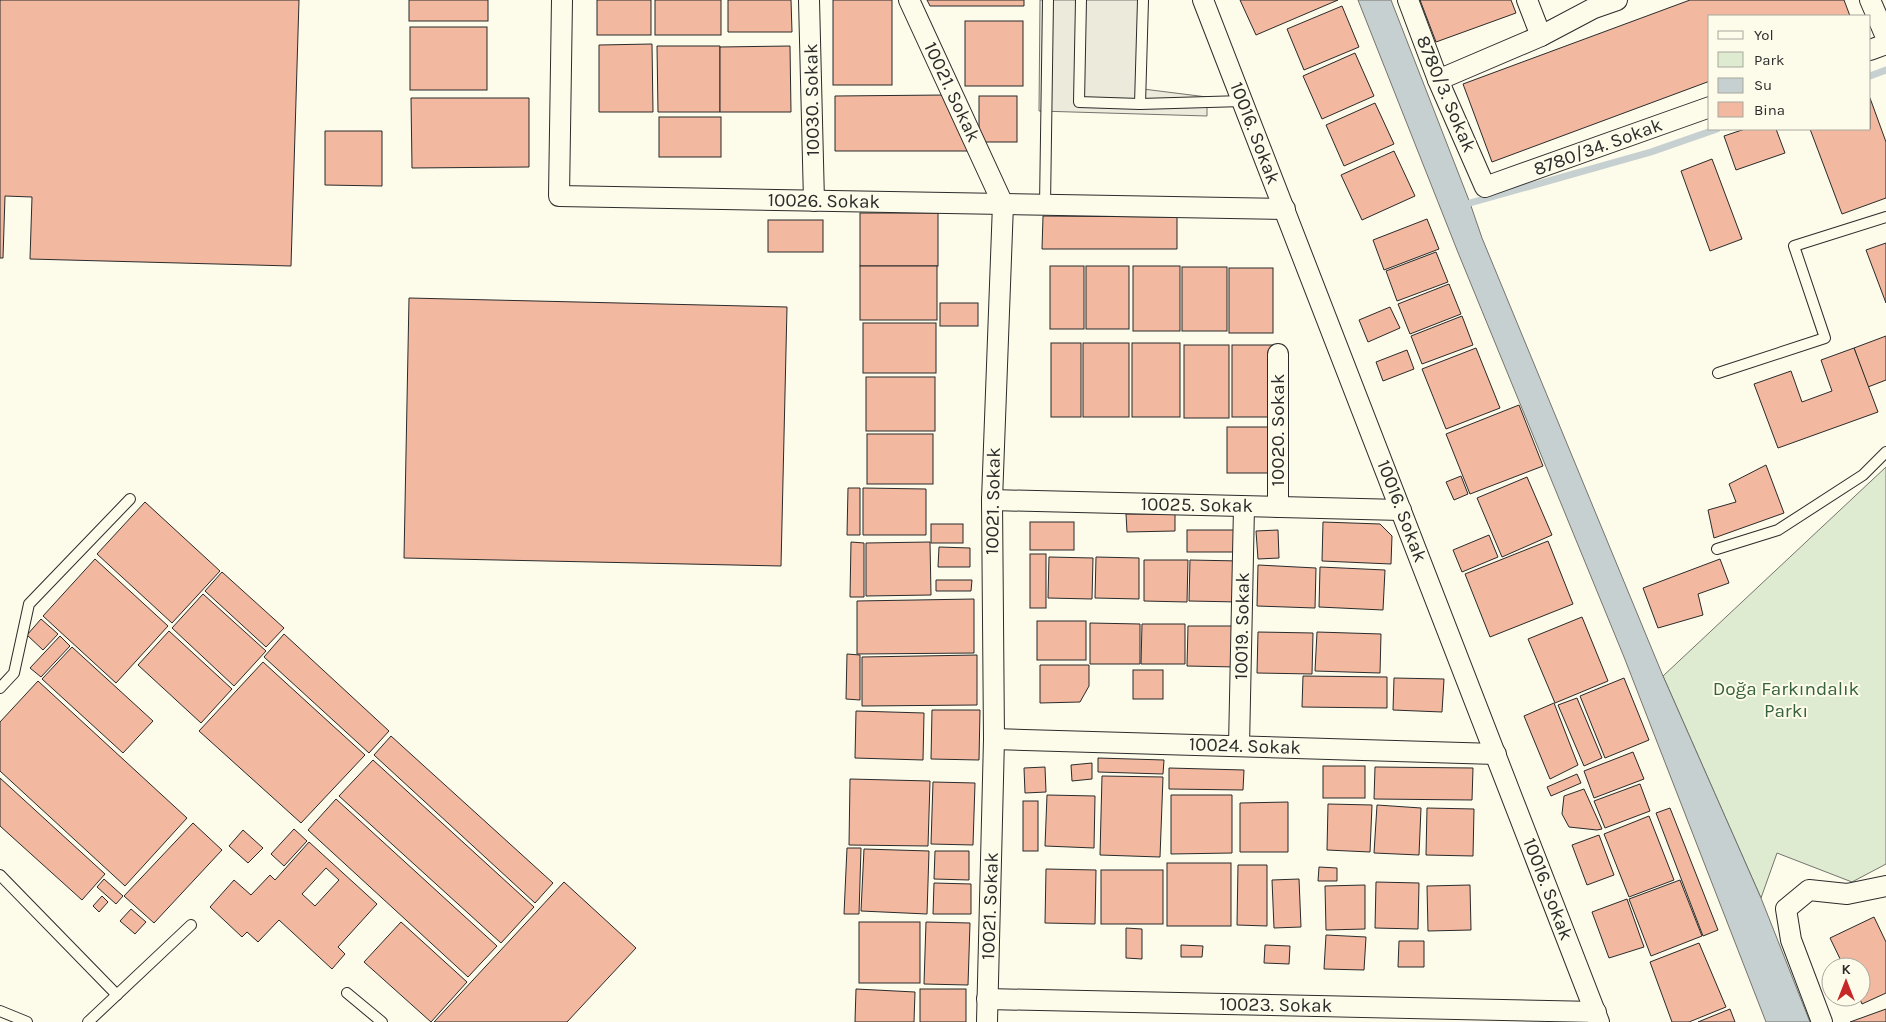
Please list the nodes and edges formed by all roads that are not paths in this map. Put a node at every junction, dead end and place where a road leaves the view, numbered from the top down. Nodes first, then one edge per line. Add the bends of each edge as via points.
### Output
1 (562, 0) edge
2 (809, 0) edge
3 (909, 0) edge
4 (1048, 0) edge
5 (1081, 0) edge
6 (1143, 0) edge
7 (1203, 0) edge
8 (1408, 0) edge
9 (1527, 0) edge
10 (1617, 0) edge
11 (1870, 0) edge
12 (1593, 4) edge
13 (1541, 36) junction
14 (1886, 37) edge
15 (1886, 44) edge
16 (1871, 50) edge
17 (1438, 80) junction
18 (1242, 101) junction
19 (1140, 104) junction
20 (1708, 108) edge
21 (1485, 187) joint
22 (814, 201) junction
23 (1003, 204) junction
24 (1045, 205) junction
25 (1285, 209) junction
26 (1886, 217) edge
27 (1278, 354) dead end
28 (1718, 372) dead end
29 (1886, 452) edge
30 (130, 499) dead end
31 (992, 500) junction
32 (1244, 507) junction
33 (1278, 507) junction
34 (1401, 510) junction
35 (1717, 550) dead end
36 (0, 688) edge
37 (994, 739) junction
38 (1239, 746) junction
39 (1496, 754) junction
40 (0, 875) edge
41 (1886, 886) edge
42 (191, 925) dead end
43 (347, 993) dead end
44 (117, 995) junction
45 (987, 999) junction
46 (0, 1011) edge
47 (1304, 1014) edge
48 (1597, 1017) edge
49 (27, 1022) edge
50 (88, 1022) edge
51 (382, 1022) edge
52 (987, 1022) edge
53 (1822, 1022) edge

1 - 22 street, 10026. Sokak via 559,196
2 - 22 street, 10030. Sokak
3 - 23 street, 10021. Sokak
4 - 24 lane
5 - 19 lane via 1079,102
6 - 19 lane
7 - 18 street, 10016. Sokak
8 - 17 street, 8780/3. Sokak
9 - 13 street
10 - 12 street
11 - 14 street
12 - 13 street
13 - 17 street
15 - 16 street
17 - 21 street, 8780/3. Sokak
18 - 19 lane
18 - 25 street, 10016. Sokak
20 - 21 street, 8780/34. Sokak
22 - 23 street, 10026. Sokak
23 - 24 street, 10026. Sokak
23 - 31 street, 10021. Sokak
24 - 25 street, 10026. Sokak
25 - 34 street, 10016. Sokak
26 - 28 lane via 1794,246 1825,338
27 - 33 street, 10020. Sokak
29 - 35 lane via 1863,475 1778,530
30 - 36 lane via 29,604 14,673
31 - 32 street, 10025. Sokak
31 - 37 street, 10021. Sokak
32 - 33 street, 10025. Sokak
32 - 38 street, 10019. Sokak
33 - 34 street, 10025. Sokak
34 - 39 street, 10016. Sokak
37 - 38 street, 10024. Sokak
37 - 45 street, 10021. Sokak
38 - 39 street, 10024. Sokak
39 - 48 street, 10016. Sokak
40 - 44 lane
41 - 53 street via 1847,894 1809,890 1786,909 1791,940
42 - 44 lane
43 - 51 lane
44 - 50 lane
45 - 47 street, 10023. Sokak
45 - 52 street, 10021. Sokak
46 - 49 lane
47 - 48 street, 10023. Sokak

